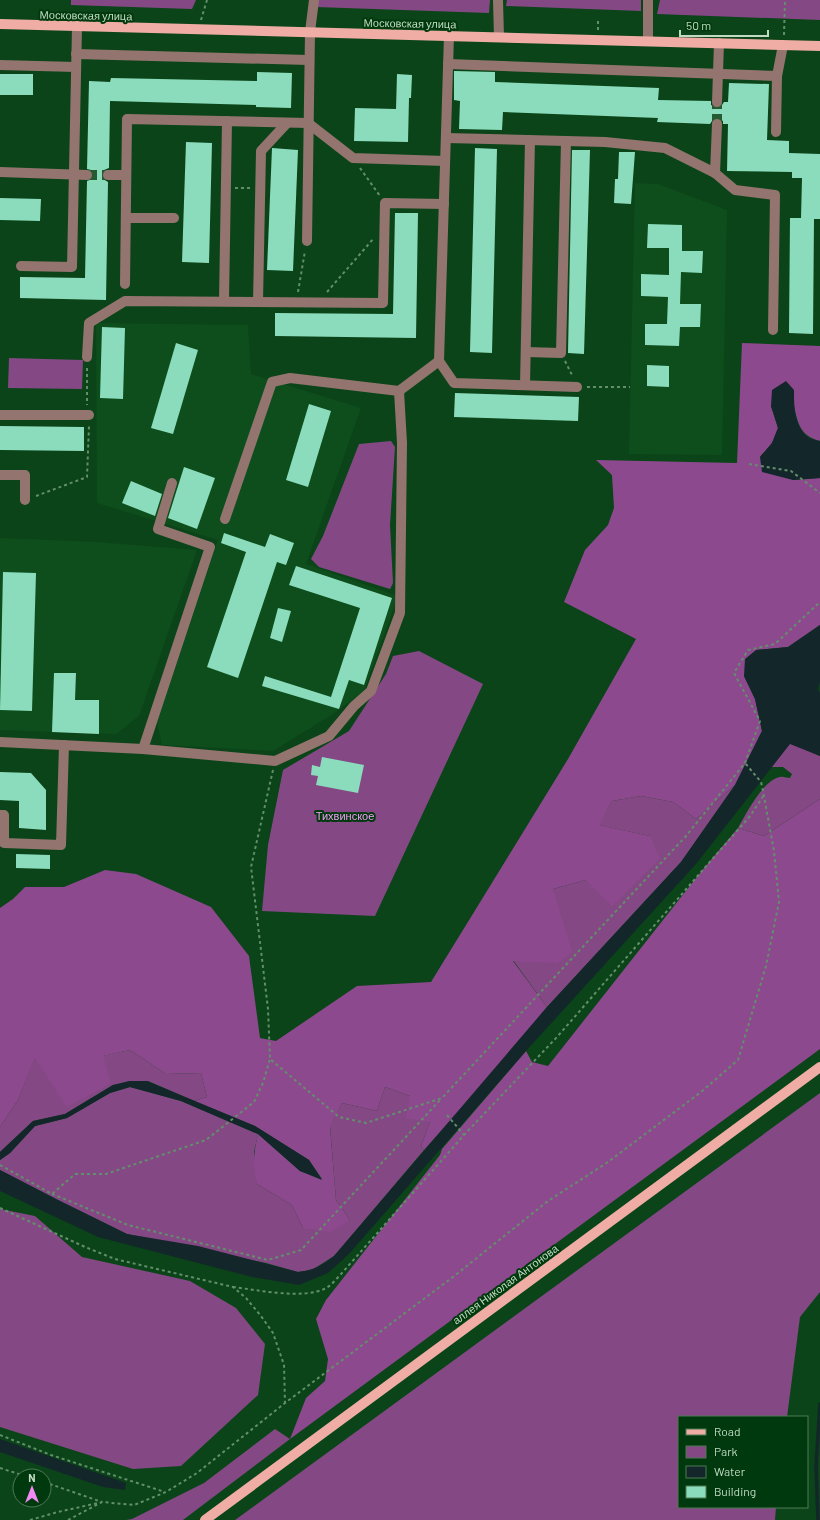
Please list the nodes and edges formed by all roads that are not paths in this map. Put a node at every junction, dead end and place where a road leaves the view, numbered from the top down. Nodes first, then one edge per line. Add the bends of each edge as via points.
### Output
1 (314, 0) edge
2 (498, 0) edge
3 (648, 0) edge
4 (0, 24) edge
5 (77, 27) junction
6 (310, 32) junction
7 (449, 35) junction
8 (499, 37) junction
9 (648, 41) junction
10 (718, 43) junction
11 (783, 45) junction
12 (820, 46) edge
13 (76, 54) junction
14 (309, 60) junction
15 (448, 64) junction
16 (0, 65) edge
17 (76, 67) junction
18 (718, 74) junction
19 (777, 76) junction
20 (717, 102) tunnel mouth
21 (227, 121) junction
22 (287, 122) junction
23 (308, 123) junction
24 (717, 124) tunnel mouth
25 (776, 132) dead end
26 (446, 138) junction
27 (530, 140) junction
28 (566, 141) junction
29 (445, 161) junction
30 (0, 172) edge
31 (716, 173) junction
32 (73, 175) junction
33 (87, 175) tunnel mouth
34 (108, 175) tunnel mouth
35 (126, 175) junction
36 (444, 204) junction
37 (126, 218) junction
38 (174, 218) dead end
39 (307, 242) road end
40 (21, 266) dead end
41 (125, 284) dead end
42 (224, 301) junction
43 (258, 302) junction
44 (773, 330) dead end
45 (526, 352) junction
46 (87, 357) road end
47 (439, 361) junction
48 (525, 385) junction
49 (577, 387) road end
50 (399, 391) junction
51 (0, 415) edge
52 (89, 415) road end
53 (0, 475) edge
54 (172, 483) dead end
55 (25, 500) road end
56 (225, 520) dead end
57 (0, 742) edge
58 (64, 745) junction
59 (143, 749) junction
60 (0, 815) edge
61 (820, 1067) edge
62 (204, 1520) edge

1 - 6 street
2 - 8 street
3 - 9 street
4 - 5 main road, Московская улица
5 - 6 main road, Московская улица
5 - 13 street
6 - 7 main road, Московская улица
6 - 14 street
7 - 8 main road, Московская улица
7 - 15 street
8 - 9 main road, Московская улица
9 - 10 main road, Московская улица
10 - 11 main road, Московская улица
10 - 18 street
11 - 12 main road, Московская улица
11 - 19 street
13 - 14 street
13 - 17 street
14 - 23 street
15 - 18 street
15 - 26 street
16 - 17 street
17 - 32 street
18 - 19 street
18 - 20 street
19 - 25 street
21 - 22 street
21 - 35 street via 127,119
21 - 42 street
22 - 23 street
22 - 43 street via 261,151
23 - 29 street via 353,158
23 - 39 street
24 - 31 street
26 - 27 street
26 - 29 street
27 - 28 street
27 - 45 street
28 - 31 street via 665,148
28 - 45 street via 561,353
29 - 36 street
30 - 32 street
31 - 44 street via 735,190 775,195
32 - 33 street
32 - 40 street via 72,267
34 - 35 street
35 - 37 street
36 - 43 street via 385,203 383,303
36 - 47 street
37 - 38 street
37 - 41 street
42 - 43 street
42 - 46 street via 125,298 89,323
45 - 48 street
47 - 48 street via 454,383
47 - 50 street
48 - 49 street
50 - 56 street via 290,378 272,382
50 - 59 street via 402,443 400,613 371,691 354,706 329,736 275,761
51 - 52 street
53 - 55 street via 25,476
54 - 59 street via 158,529 210,547
57 - 58 street
58 - 59 street
58 - 60 street via 61,845 4,843 4,815
61 - 62 main road, аллея Николая Антонова

